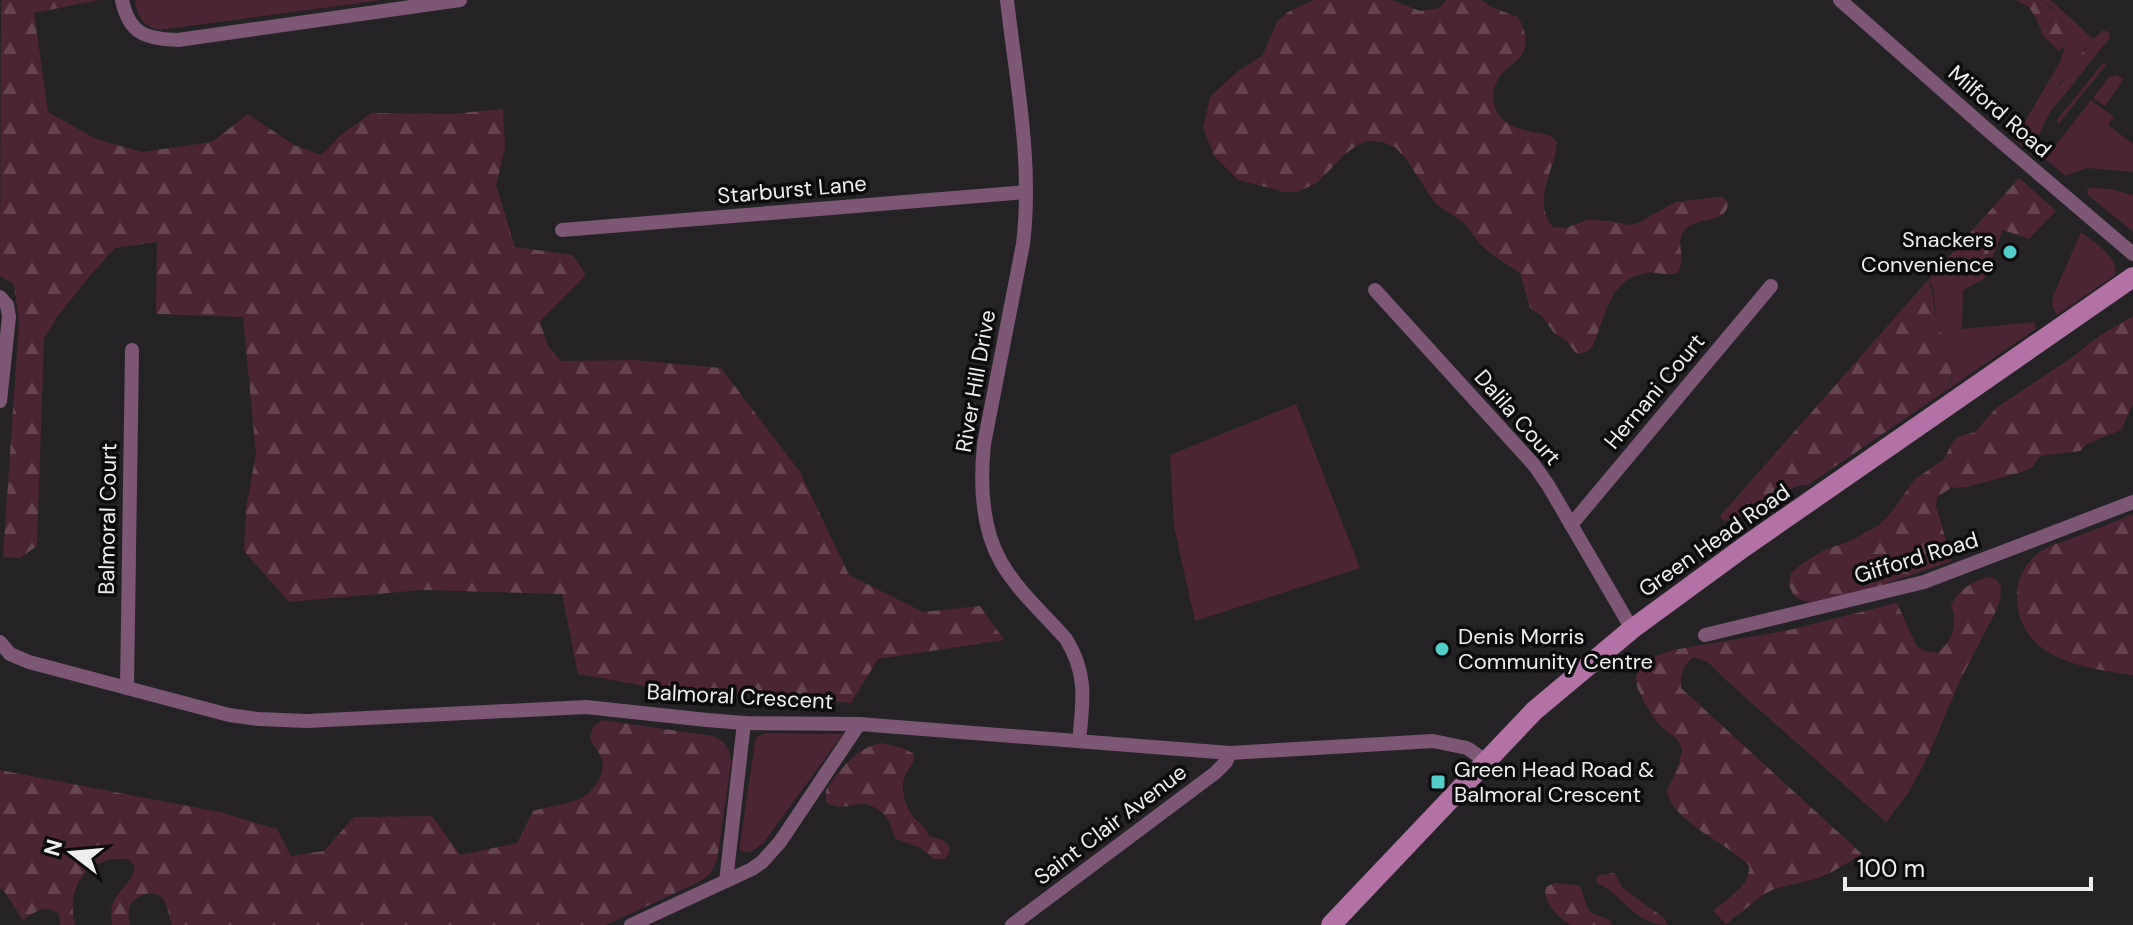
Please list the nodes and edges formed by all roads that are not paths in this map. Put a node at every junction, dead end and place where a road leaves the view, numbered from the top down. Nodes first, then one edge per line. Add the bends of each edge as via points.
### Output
1 (122, 0) edge
2 (460, 0) edge
3 (1007, 0) edge
4 (1840, 0) edge
5 (1026, 192) junction
6 (562, 230) dead end
7 (2133, 254) edge
8 (2133, 277) edge
9 (1771, 286) dead end
10 (1375, 290) dead end
11 (0, 297) edge
12 (132, 350) dead end
13 (0, 401) edge
14 (2133, 502) edge
15 (1571, 525) junction
16 (1632, 629) junction
17 (1705, 635) dead end
18 (0, 642) edge
19 (127, 688) junction
20 (744, 723) junction
21 (859, 724) junction
22 (1079, 741) junction
23 (1230, 753) junction
24 (1486, 761) junction
25 (726, 881) junction
26 (631, 925) edge
27 (1012, 925) edge
28 (1331, 925) edge

1 - 2 street via 136,30 178,40
3 - 5 street, River Hill Drive
4 - 7 street, Milford Road
5 - 6 street, Starburst Lane
5 - 22 street, River Hill Drive via 1023,244 984,444 984,502 1002,564 1074,652 1083,688
8 - 16 street, Green Head Road
9 - 15 street, Hernani Court
10 - 15 street, Dalila Court via 1534,465
11 - 13 street via 9,317
12 - 19 street, Balmoral Court
14 - 17 street, Gifford Road via 1924,582
15 - 16 street, Dalila Court
16 - 24 street, Green Head Road via 1534,711
18 - 19 street, Balmoral Crescent via 22,660
19 - 20 street, Balmoral Crescent via 229,715 276,720 586,707
20 - 21 street, Balmoral Crescent
20 - 25 street
21 - 22 street, Balmoral Crescent
21 - 25 street via 771,853
22 - 23 street, Balmoral Crescent
23 - 24 street, Balmoral Crescent via 1433,741 1467,748
23 - 27 street, Saint Clair Avenue via 1215,773
24 - 28 street, Green Head Road
25 - 26 street

